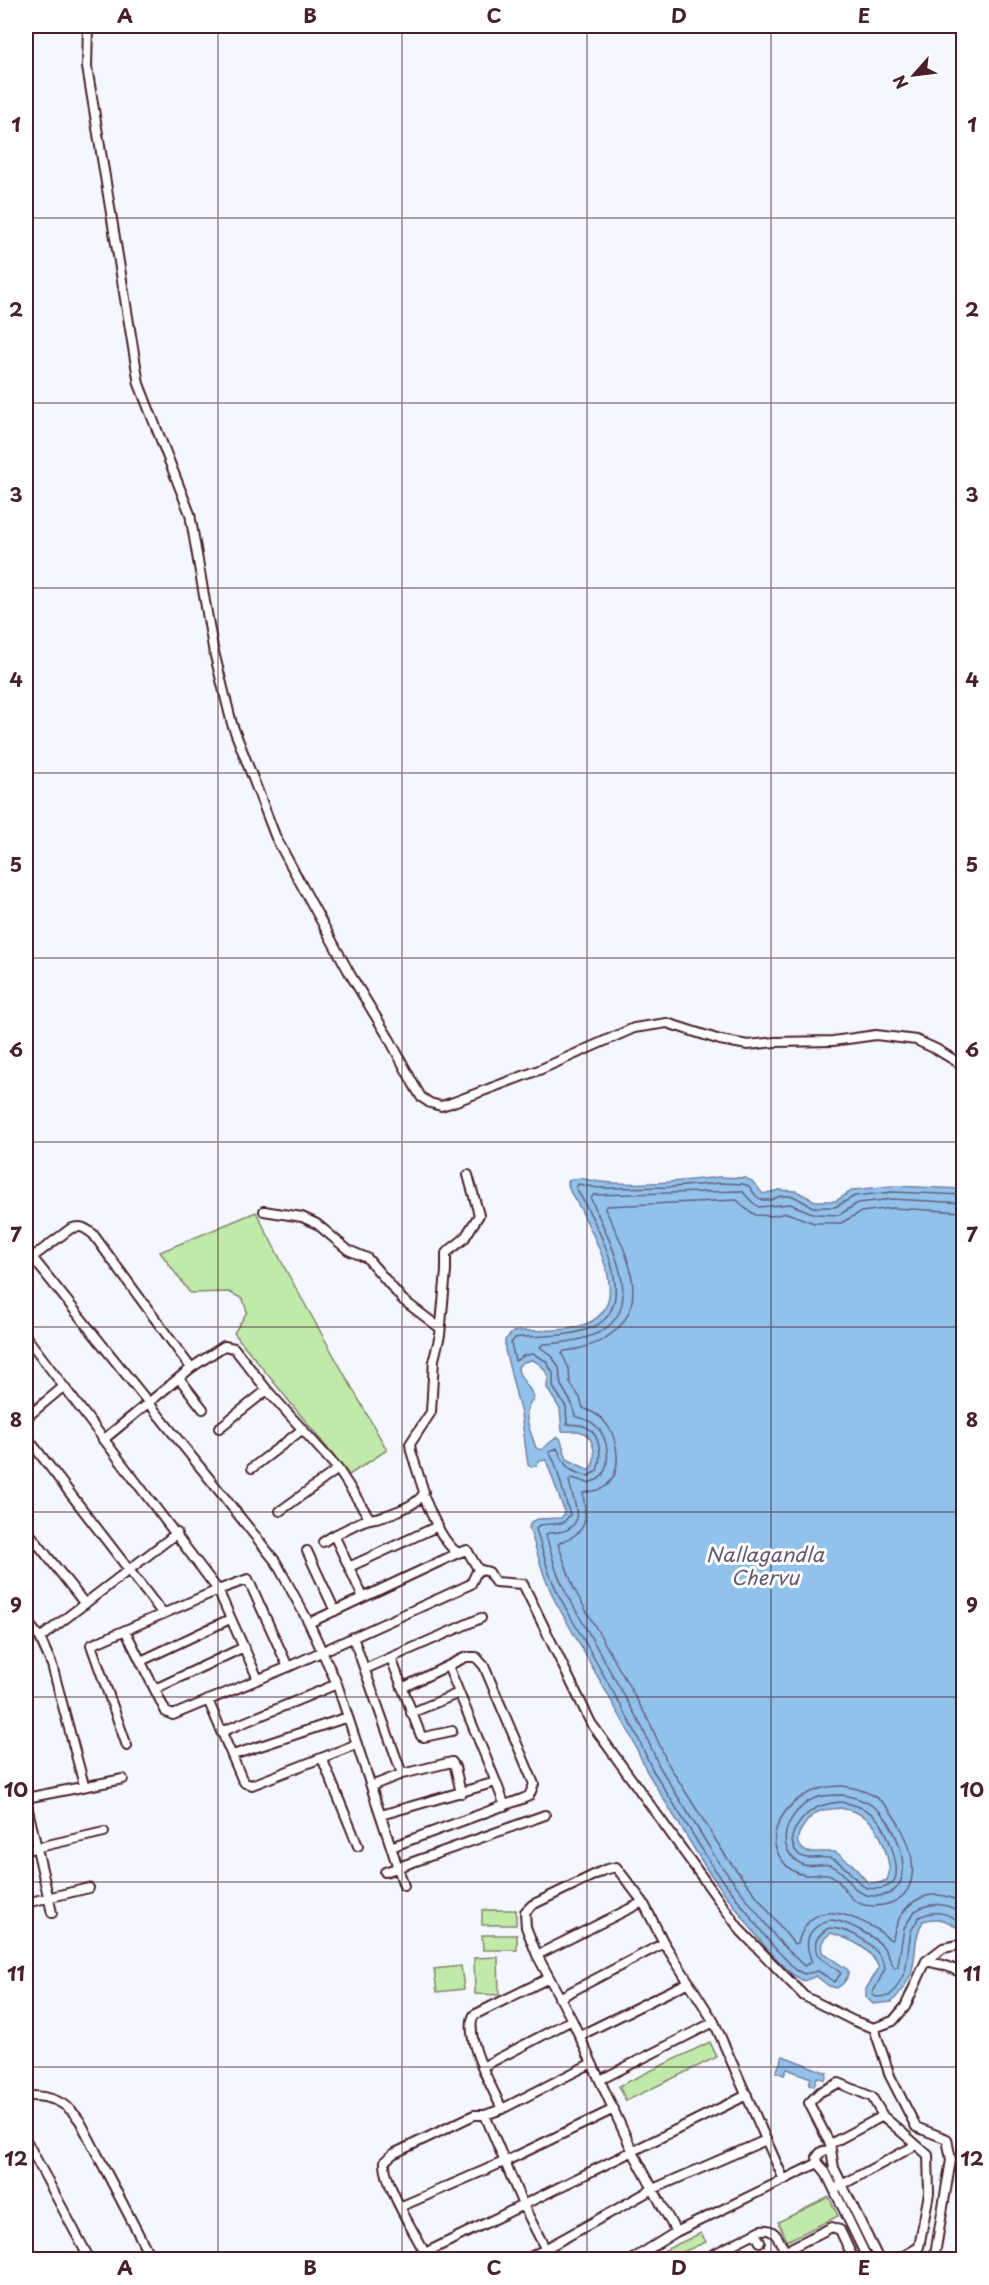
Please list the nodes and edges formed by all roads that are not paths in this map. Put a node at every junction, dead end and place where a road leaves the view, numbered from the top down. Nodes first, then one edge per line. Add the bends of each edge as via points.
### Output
1 (88, 26) edge
2 (963, 1066) edge
3 (468, 1175) dead end
4 (264, 1211) dead end
5 (29, 1260) edge
6 (440, 1328) junction
7 (26, 1338) edge
8 (190, 1368) junction
9 (179, 1378) junction
10 (63, 1387) junction
11 (267, 1390) junction
12 (148, 1402) junction
13 (203, 1408) dead end
14 (26, 1418) edge
15 (219, 1428) dead end
16 (303, 1429) junction
17 (26, 1436) edge
18 (103, 1440) junction
19 (252, 1468) dead end
20 (338, 1469) junction
21 (423, 1495) junction
22 (280, 1511) dead end
23 (370, 1519) junction
24 (438, 1526) junction
25 (26, 1529) edge
26 (177, 1533) junction
27 (334, 1535) junction
28 (323, 1542) dead end
29 (307, 1551) dead end
30 (458, 1553) junction
31 (349, 1567) junction
32 (129, 1569) junction
33 (478, 1569) junction
34 (218, 1590) junction
35 (363, 1597) junction
36 (85, 1604) junction
37 (335, 1611) junction
38 (163, 1614) junction
39 (481, 1618) dead end
40 (230, 1619) junction
41 (309, 1623) junction
42 (27, 1624) edge
43 (125, 1630) junction
44 (352, 1637) junction
45 (40, 1638) junction
46 (242, 1648) junction
47 (322, 1651) junction
48 (391, 1658) junction
49 (141, 1661) junction
50 (448, 1666) junction
51 (288, 1667) junction
52 (365, 1669) junction
53 (258, 1679) junction
54 (337, 1684) junction
55 (402, 1688) junction
56 (155, 1689) junction
57 (459, 1693) junction
58 (208, 1700) junction
59 (411, 1713) junction
60 (348, 1717) junction
61 (452, 1731) dead end
62 (221, 1732) junction
63 (357, 1744) junction
64 (127, 1746) dead end
65 (233, 1755) junction
66 (322, 1758) junction
67 (402, 1774) junction
68 (123, 1779) dead end
69 (495, 1782) junction
70 (84, 1785) junction
71 (371, 1786) junction
72 (461, 1793) junction
73 (26, 1799) edge
74 (505, 1806) junction
75 (381, 1815) junction
76 (545, 1815) dead end
77 (104, 1832) dead end
78 (358, 1846) dead end
79 (391, 1847) junction
80 (36, 1848) junction
81 (26, 1850) edge
82 (398, 1868) junction
83 (385, 1872) dead end
84 (404, 1886) dead end
85 (89, 1888) dead end
86 (49, 1898) junction
87 (643, 1902) junction
88 (26, 1903) edge
89 (52, 1912) dead end
90 (664, 1943) junction
91 (963, 1944) edge
92 (537, 1955) junction
93 (926, 1962) junction
94 (963, 1976) edge
95 (549, 1978) junction
96 (689, 1982) junction
97 (559, 1998) junction
98 (572, 2020) junction
99 (714, 2022) junction
100 (874, 2028) junction
101 (579, 2036) junction
102 (592, 2063) junction
103 (484, 2066) junction
104 (600, 2080) junction
105 (747, 2095) junction
106 (26, 2096) edge
107 (502, 2109) junction
108 (614, 2109) junction
109 (485, 2115) junction
110 (883, 2116) junction
111 (26, 2140) edge
112 (766, 2140) junction
113 (916, 2145) junction
114 (830, 2148) junction
115 (633, 2152) junction
116 (506, 2162) junction
117 (818, 2163) junction
118 (784, 2180) junction
119 (843, 2185) junction
120 (653, 2189) junction
121 (833, 2190) junction
122 (524, 2205) junction
123 (402, 2206) junction
124 (676, 2232) junction
125 (755, 2233) junction
126 (760, 2242) dead end
127 (546, 2249) junction
128 (785, 2251) junction
129 (426, 2256) edge
130 (90, 2259) edge
131 (152, 2259) edge
132 (525, 2259) edge
133 (551, 2259) edge
134 (631, 2259) edge
135 (702, 2259) edge
136 (789, 2259) edge
137 (854, 2259) edge
138 (868, 2259) edge
139 (879, 2259) edge
140 (897, 2259) edge
141 (934, 2259) edge

1 - 2 street via 87,67 139,384 190,514 213,648 232,724 276,838 421,1097 441,1106 451,1104 634,1028 667,1023 748,1045 876,1035 916,1040
3 - 6 street via 478,1215 464,1239 446,1253
4 - 6 street via 302,1217 317,1224 348,1250 367,1258 403,1300
5 - 8 street via 70,1229 86,1228
5 - 12 street
6 - 21 street via 431,1412 410,1444
7 - 10 street
8 - 9 street
8 - 11 street via 228,1346 234,1348
9 - 12 street
9 - 13 street
10 - 14 street
10 - 18 street
11 - 15 street
11 - 16 street
12 - 18 street
12 - 41 street via 276,1562
16 - 19 street
16 - 20 street
17 - 32 street
18 - 26 street
20 - 22 street
20 - 23 street
21 - 23 street via 390,1514
21 - 24 street
23 - 27 street
24 - 30 street
24 - 31 street
25 - 36 street
26 - 32 street
26 - 34 street
27 - 28 street
27 - 31 street
29 - 37 street
30 - 33 street via 467,1550
30 - 35 street
31 - 35 street
32 - 36 street
32 - 38 street
33 - 44 street via 471,1584
33 - 100 street via 489,1572 495,1582 523,1584 591,1723 741,1931 804,1996
34 - 38 street
34 - 40 street
34 - 51 street via 244,1580 251,1582
35 - 37 street
36 - 45 street
37 - 41 street
38 - 43 street
39 - 48 street
40 - 46 street
40 - 49 street
41 - 47 street
42 - 45 street
43 - 49 street
43 - 64 street via 92,1645
44 - 47 street
44 - 52 street
45 - 70 street via 61,1692
46 - 53 street
46 - 56 street
47 - 51 street
47 - 54 street
48 - 52 street
48 - 55 street
49 - 56 street
50 - 55 street
50 - 57 street
50 - 74 street via 471,1656 481,1661 532,1778 529,1796
51 - 53 street
52 - 67 street
53 - 58 street
54 - 60 street
54 - 62 street
55 - 59 street
56 - 58 street via 166,1712 173,1715
57 - 59 street
57 - 69 street
58 - 62 street
59 - 61 street via 422,1737
60 - 63 street
60 - 65 street
62 - 65 street
63 - 66 street
63 - 71 street
65 - 66 street via 245,1783 252,1785
66 - 78 street
67 - 71 street
67 - 72 street via 452,1762
68 - 70 street
69 - 72 street
69 - 74 street
70 - 73 street
71 - 75 street
72 - 75 street
73 - 80 street
74 - 79 street
75 - 79 street
76 - 82 street
77 - 80 street
79 - 82 street
80 - 81 street
80 - 86 street
82 - 83 street
82 - 84 street
85 - 86 street
86 - 88 street
86 - 89 street
87 - 90 street
87 - 92 street
87 - 92 street via 616,1867 532,1905 525,1912 526,1928
90 - 96 street
90 - 97 street
91 - 93 street via 943,1948
92 - 95 street
93 - 94 street
93 - 100 street via 905,2007 893,2021
95 - 97 street
95 - 103 street via 474,2015 471,2024 476,2053
96 - 99 street
96 - 101 street
97 - 98 street
98 - 101 street
98 - 103 street
99 - 104 street
99 - 105 street
100 - 141 street via 890,2076 916,2127 947,2139 951,2160
101 - 102 street
102 - 104 street
102 - 107 street
103 - 107 street
104 - 108 street
105 - 112 street
105 - 115 street
106 - 131 street via 44,2096 72,2109
107 - 109 street
108 - 115 street
108 - 116 street
109 - 116 street
109 - 123 street via 474,2115 385,2161 384,2172
110 - 113 street
110 - 114 street
110 - 114 street via 872,2097 843,2083 820,2092 809,2103
111 - 130 street
112 - 118 street
112 - 120 street
113 - 119 street
113 - 140 street via 928,2155 929,2193 919,2247
114 - 117 street via 819,2153
114 - 119 street
115 - 120 street
115 - 122 street
116 - 122 street
116 - 123 street
117 - 118 street
117 - 121 street
118 - 124 street
119 - 121 street
119 - 139 street
120 - 124 street
120 - 127 street
121 - 138 street
122 - 127 street
122 - 129 street
123 - 129 street
124 - 134 street
125 - 126 street
125 - 128 street via 768,2229 775,2232
125 - 135 street
127 - 132 street
127 - 133 street
128 - 136 street
128 - 137 street via 832,2227 840,2230

